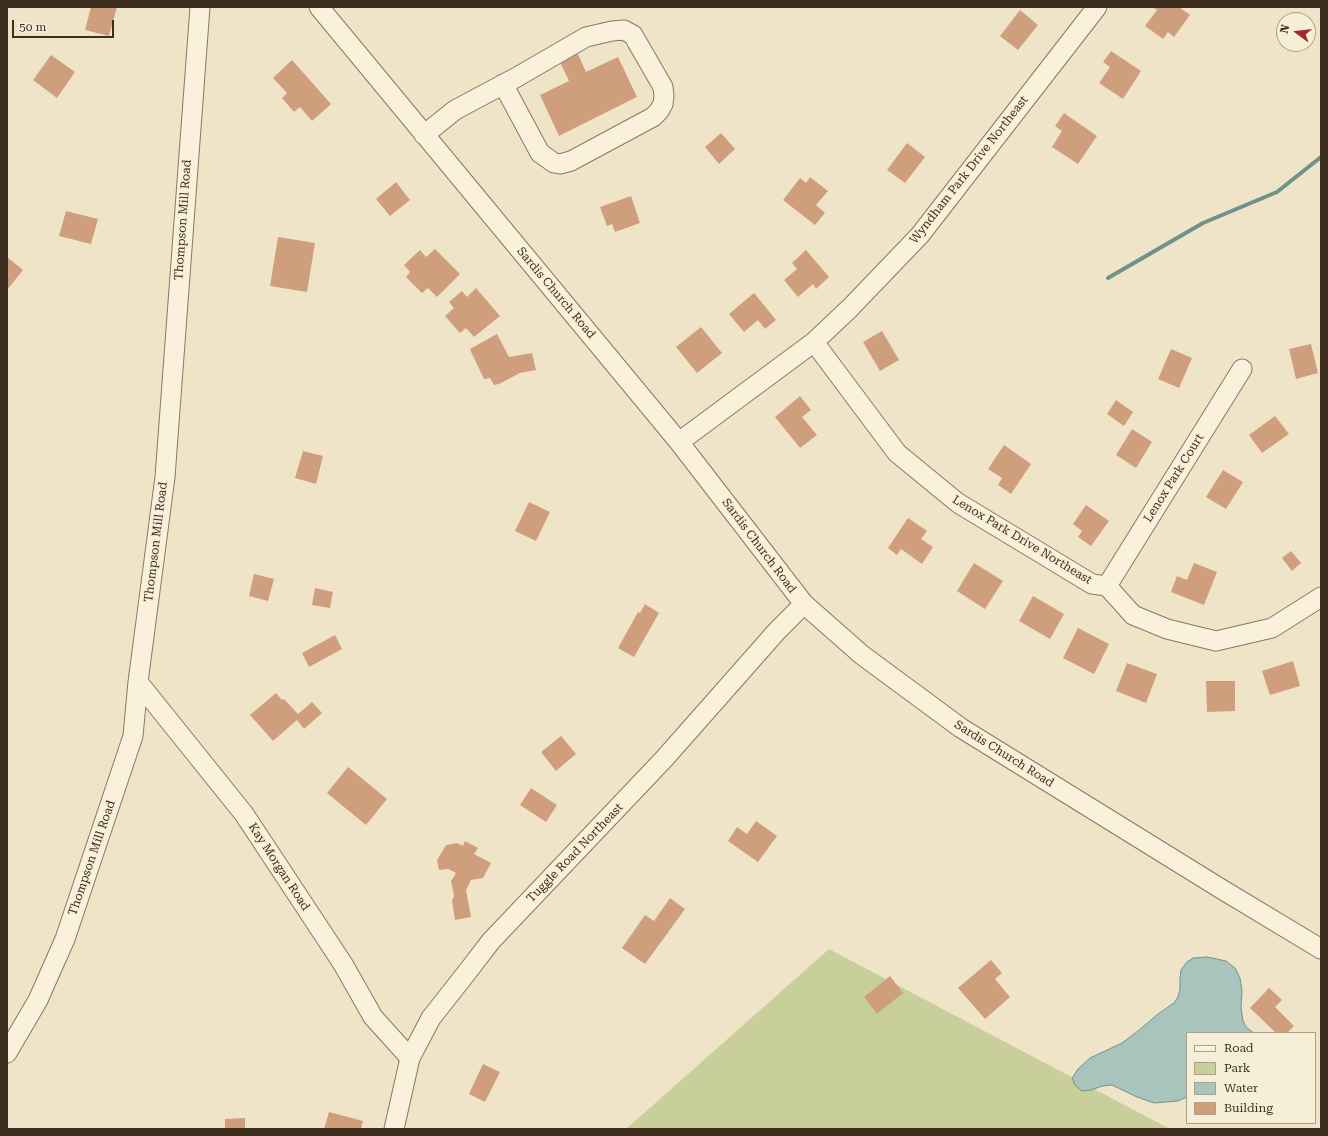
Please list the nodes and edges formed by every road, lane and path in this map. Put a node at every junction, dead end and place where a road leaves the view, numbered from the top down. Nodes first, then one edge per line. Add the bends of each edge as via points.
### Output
1 (200, 7) edge
2 (319, 7) edge
3 (1097, 7) edge
4 (503, 84) junction
5 (424, 135) junction
6 (814, 342) junction
7 (1242, 369) dead end
8 (679, 442) junction
9 (1107, 586) junction
10 (1321, 597) edge
11 (804, 604) junction
12 (138, 682) junction
13 (1321, 949) edge
14 (7, 1053) edge
15 (410, 1058) junction
16 (394, 1129) edge

1 - 12 street, Thompson Mill Road via 165,477
2 - 5 street, Sardis Church Road
3 - 6 street, Wyndham Park Drive Northeast via 920,236
4 - 4 street via 586,37 624,30 633,35 663,87 664,96 663,104 653,117 571,161 560,164 554,163 540,152
4 - 5 street via 455,110
5 - 8 street, Sardis Church Road
6 - 8 street, Wyndham Park Drive Northeast
6 - 9 street, Lenox Park Drive Northeast via 897,453 958,503 1092,584
7 - 9 street, Lenox Park Court
8 - 11 street, Sardis Church Road
9 - 10 street, Lenox Park Drive Northeast via 1133,615 1167,629 1216,641 1272,628
11 - 13 street, Sardis Church Road via 862,655 961,728
11 - 15 street, Tuggle Road Northeast via 664,759 491,941 431,1018
12 - 14 street, Thompson Mill Road via 133,736 65,938 38,1000
12 - 15 street, Kay Morgan Road via 244,814 343,964 373,1017
15 - 16 street, Tuggle Road Northeast

